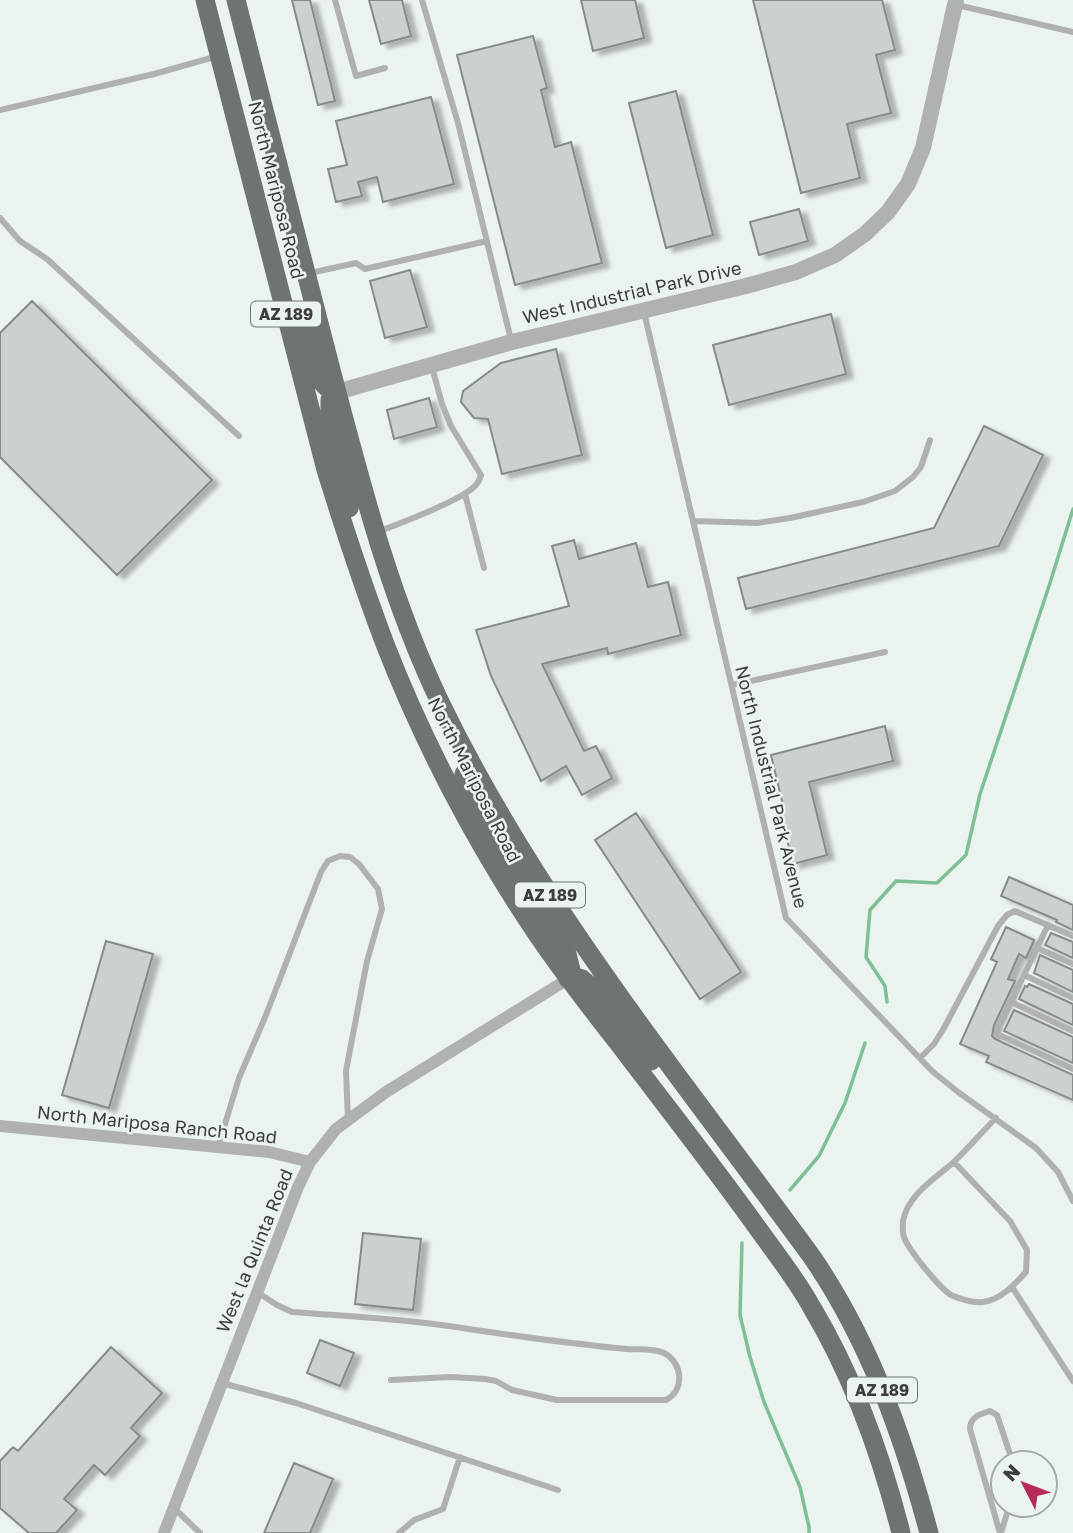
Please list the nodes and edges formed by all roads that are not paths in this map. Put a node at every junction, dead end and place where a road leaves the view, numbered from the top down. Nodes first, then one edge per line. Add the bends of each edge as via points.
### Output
1 (205, 0) edge
2 (236, 0) edge
3 (335, 0) edge
4 (422, 0) edge
5 (955, 2) edge
6 (1073, 33) edge
7 (220, 55) junction
8 (385, 68) dead end
9 (0, 110) edge
10 (249, 170) junction
11 (0, 218) edge
12 (487, 241) junction
13 (305, 274) junction
14 (644, 310) junction
15 (512, 342) junction
16 (431, 365) junction
17 (337, 392) junction
18 (239, 436) dead end
19 (930, 440) dead end
20 (465, 494) junction
21 (694, 521) junction
22 (375, 533) junction
23 (484, 568) dead end
24 (403, 613) junction
25 (378, 624) junction
26 (885, 652) dead end
27 (732, 685) junction
28 (1048, 925) junction
29 (1073, 936) edge
30 (1037, 948) junction
31 (1073, 964) edge
32 (1024, 975) junction
33 (568, 979) junction
34 (1073, 998) edge
35 (1011, 1002) junction
36 (1073, 1031) edge
37 (920, 1058) junction
38 (1073, 1069) edge
39 (996, 1118) junction
40 (348, 1120) junction
41 (0, 1126) edge
42 (218, 1147) junction
43 (310, 1162) junction
44 (954, 1162) junction
45 (731, 1166) junction
46 (1073, 1201) edge
47 (1012, 1287) junction
48 (257, 1292) junction
49 (391, 1380) dead end
50 (1073, 1381) edge
51 (222, 1383) junction
52 (1008, 1449) edge
53 (460, 1457) junction
54 (558, 1490) dead end
55 (989, 1495) edge
56 (174, 1508) junction
57 (164, 1533) edge
58 (200, 1533) edge
59 (399, 1533) edge
60 (901, 1533) edge
61 (929, 1533) edge

1 - 7 highway, North Mariposa Road / AZ 189
2 - 13 highway, North Mariposa Road / AZ 189
3 - 8 lane via 356,76
4 - 12 lane
5 - 6 lane
5 - 14 street, West Industrial Park Drive via 923,148 908,184 888,212 835,255 796,272
7 - 9 lane
7 - 10 highway, North Mariposa Road / AZ 189
10 - 17 highway via 314,366 327,389
10 - 25 highway, North Mariposa Road / AZ 189 via 326,470
11 - 18 lane via 20,241 47,259
12 - 13 lane via 365,269 356,263
12 - 15 lane
13 - 17 highway, North Mariposa Road / AZ 189
14 - 15 street, West Industrial Park Drive
14 - 21 lane, North Industrial Park Avenue
15 - 16 street, West Industrial Park Drive
16 - 17 street, West Industrial Park Drive
16 - 20 lane via 452,426 481,475 478,484
17 - 22 highway, North Mariposa Road / AZ 189
17 - 25 highway via 330,400 331,427
19 - 21 lane via 913,477 895,491 863,502 757,523
20 - 22 lane
20 - 23 lane
21 - 27 lane, North Industrial Park Avenue
22 - 24 highway, North Mariposa Road / AZ 189
24 - 33 highway via 466,779 567,954
24 - 45 highway, North Mariposa Road / AZ 189 via 439,699 508,827
25 - 33 highway, North Mariposa Road / AZ 189 via 423,732 462,807
26 - 27 lane
27 - 37 lane, North Industrial Park Avenue via 786,918
28 - 29 lane
28 - 30 lane
28 - 37 lane via 1015,911 1007,915 944,1028
30 - 31 lane
30 - 32 lane
32 - 34 lane
32 - 35 lane
33 - 40 street, West la Quinta Road via 386,1091
33 - 45 highway, North Mariposa Road / AZ 189
35 - 36 lane
35 - 38 lane via 998,1035
37 - 39 lane, North Industrial Park Avenue
39 - 44 lane
39 - 46 lane, North Industrial Park Avenue via 1036,1148 1058,1172
40 - 42 lane via 346,1071 382,909 378,889 359,864 340,856 328,861 321,872 239,1078
40 - 43 street, West la Quinta Road
41 - 42 street, North Mariposa Ranch Road
42 - 43 street, North Mariposa Ranch Road
43 - 48 street, West la Quinta Road
44 - 47 lane via 1010,1221 1027,1250 1026,1272
44 - 47 lane via 912,1201 903,1219 903,1236 925,1270 950,1294 983,1302
45 - 60 highway, North Mariposa Road / AZ 189 via 827,1335 859,1402
45 - 61 highway, North Mariposa Road / AZ 189 via 779,1213 831,1286 887,1402
47 - 50 lane
48 - 49 lane via 292,1312 650,1349 676,1364 680,1380 679,1388 666,1400 557,1400 485,1379
48 - 51 street, West la Quinta Road
51 - 53 lane
51 - 56 street, West la Quinta Road
52 - 55 lane via 997,1415 981,1413 970,1423
53 - 54 lane
53 - 59 lane via 443,1509 414,1520
56 - 57 street, West la Quinta Road
56 - 58 lane

